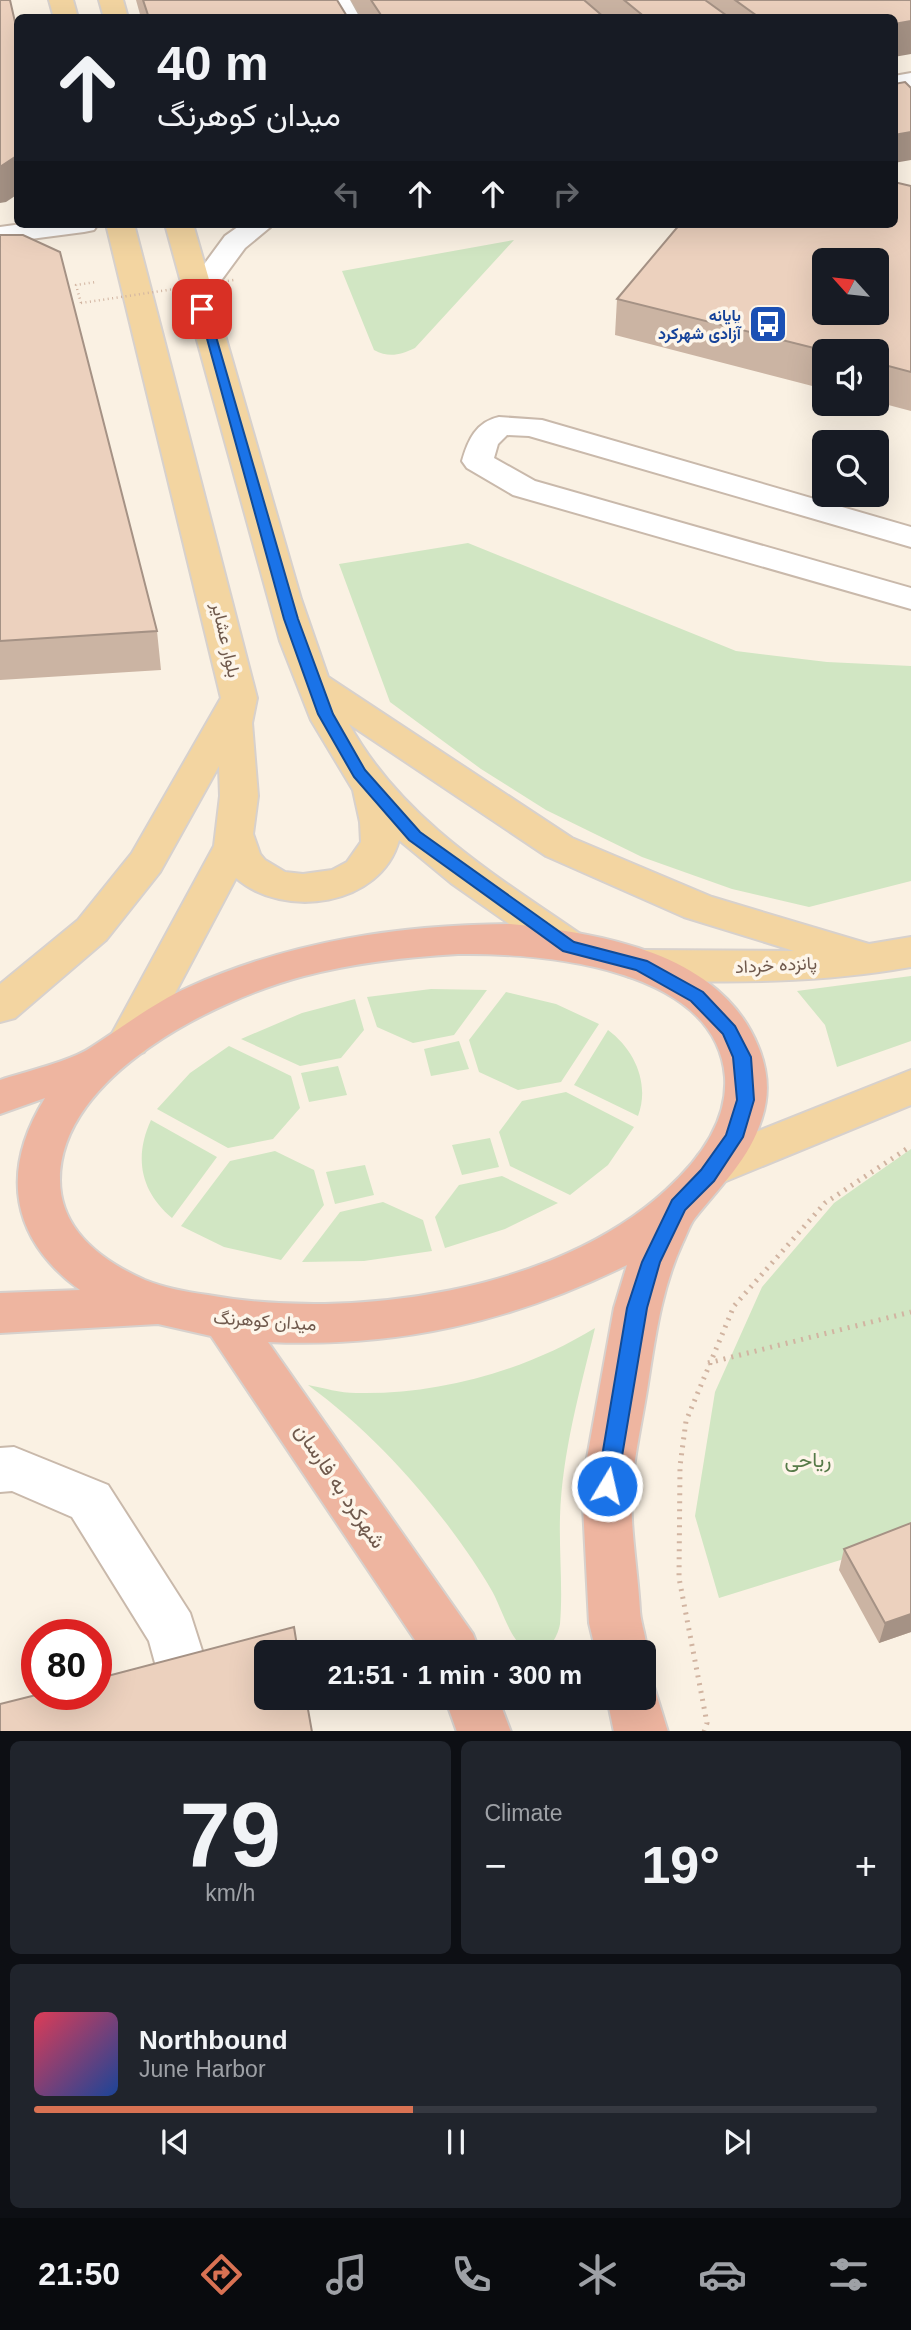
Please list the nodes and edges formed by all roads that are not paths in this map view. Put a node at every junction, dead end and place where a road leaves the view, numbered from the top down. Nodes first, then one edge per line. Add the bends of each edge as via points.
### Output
1 (53, 228) edge
2 (121, 228) edge
3 (180, 228) edge
4 (254, 228) edge
5 (0, 235) edge
6 (196, 295) junction
7 (911, 537) edge
8 (911, 599) edge
9 (315, 685) junction
10 (239, 698) junction
11 (371, 788) junction
12 (235, 835) junction
13 (569, 946) junction
14 (911, 952) edge
15 (873, 960) junction
16 (641, 965) junction
17 (0, 1007) edge
18 (116, 1051) junction
19 (911, 1087) edge
20 (0, 1097) edge
21 (714, 1168) junction
22 (678, 1205) junction
23 (164, 1307) junction
24 (11, 1320) edge
25 (226, 1320) junction
26 (5, 1475) edge
27 (446, 1640) edge
28 (619, 1640) edge
29 (476, 1710) edge
30 (636, 1710) edge
31 (201, 1731) edge
32 (484, 1731) edge
33 (641, 1731) edge

1 - 5 street
2 - 10 main road, بلوار عشایر
3 - 6 main road
4 - 6 street via 235,242
6 - 9 main road via 291,619
7 - 8 street via 531,427 499,426 483,442 478,461 524,488
9 - 11 main road via 325,714
9 - 15 main road via 559,847 698,907
10 - 12 main road, بلوار عشایر via 234,723 239,796
10 - 17 main road via 146,862 92,930
11 - 12 main road via 380,842 373,859 359,873 338,883 315,888 268,881 251,870 240,855
11 - 13 main road via 415,836
12 - 18 main road, بلوار عشایر via 227,862
13 - 16 highway, میدان کوهرنگ
13 - 18 highway, میدان کوهرنگ via 510,939 435,940 333,955 222,989 168,1016
14 - 15 main road, پانزده خرداد
15 - 16 main road, پانزده خرداد via 726,968
16 - 21 highway, میدان کوهرنگ via 697,996 720,1018 740,1050 746,1077 744,1107 734,1137
18 - 20 highway
18 - 23 highway, میدان کوهرنگ via 64,1104 44,1142 37,1173 40,1203 52,1231 80,1263 112,1285
19 - 21 main road
21 - 22 highway, میدان کوهرنگ
22 - 25 highway, میدان کوهرنگ via 629,1240 571,1271 460,1308 340,1325
22 - 28 highway via 651,1262 637,1308 607,1486
23 - 24 highway
23 - 25 highway, میدان کوهرنگ
25 - 27 highway, شهرکرد به فارسان
26 - 31 street via 90,1501 172,1631
29 - 32 highway
30 - 33 highway

